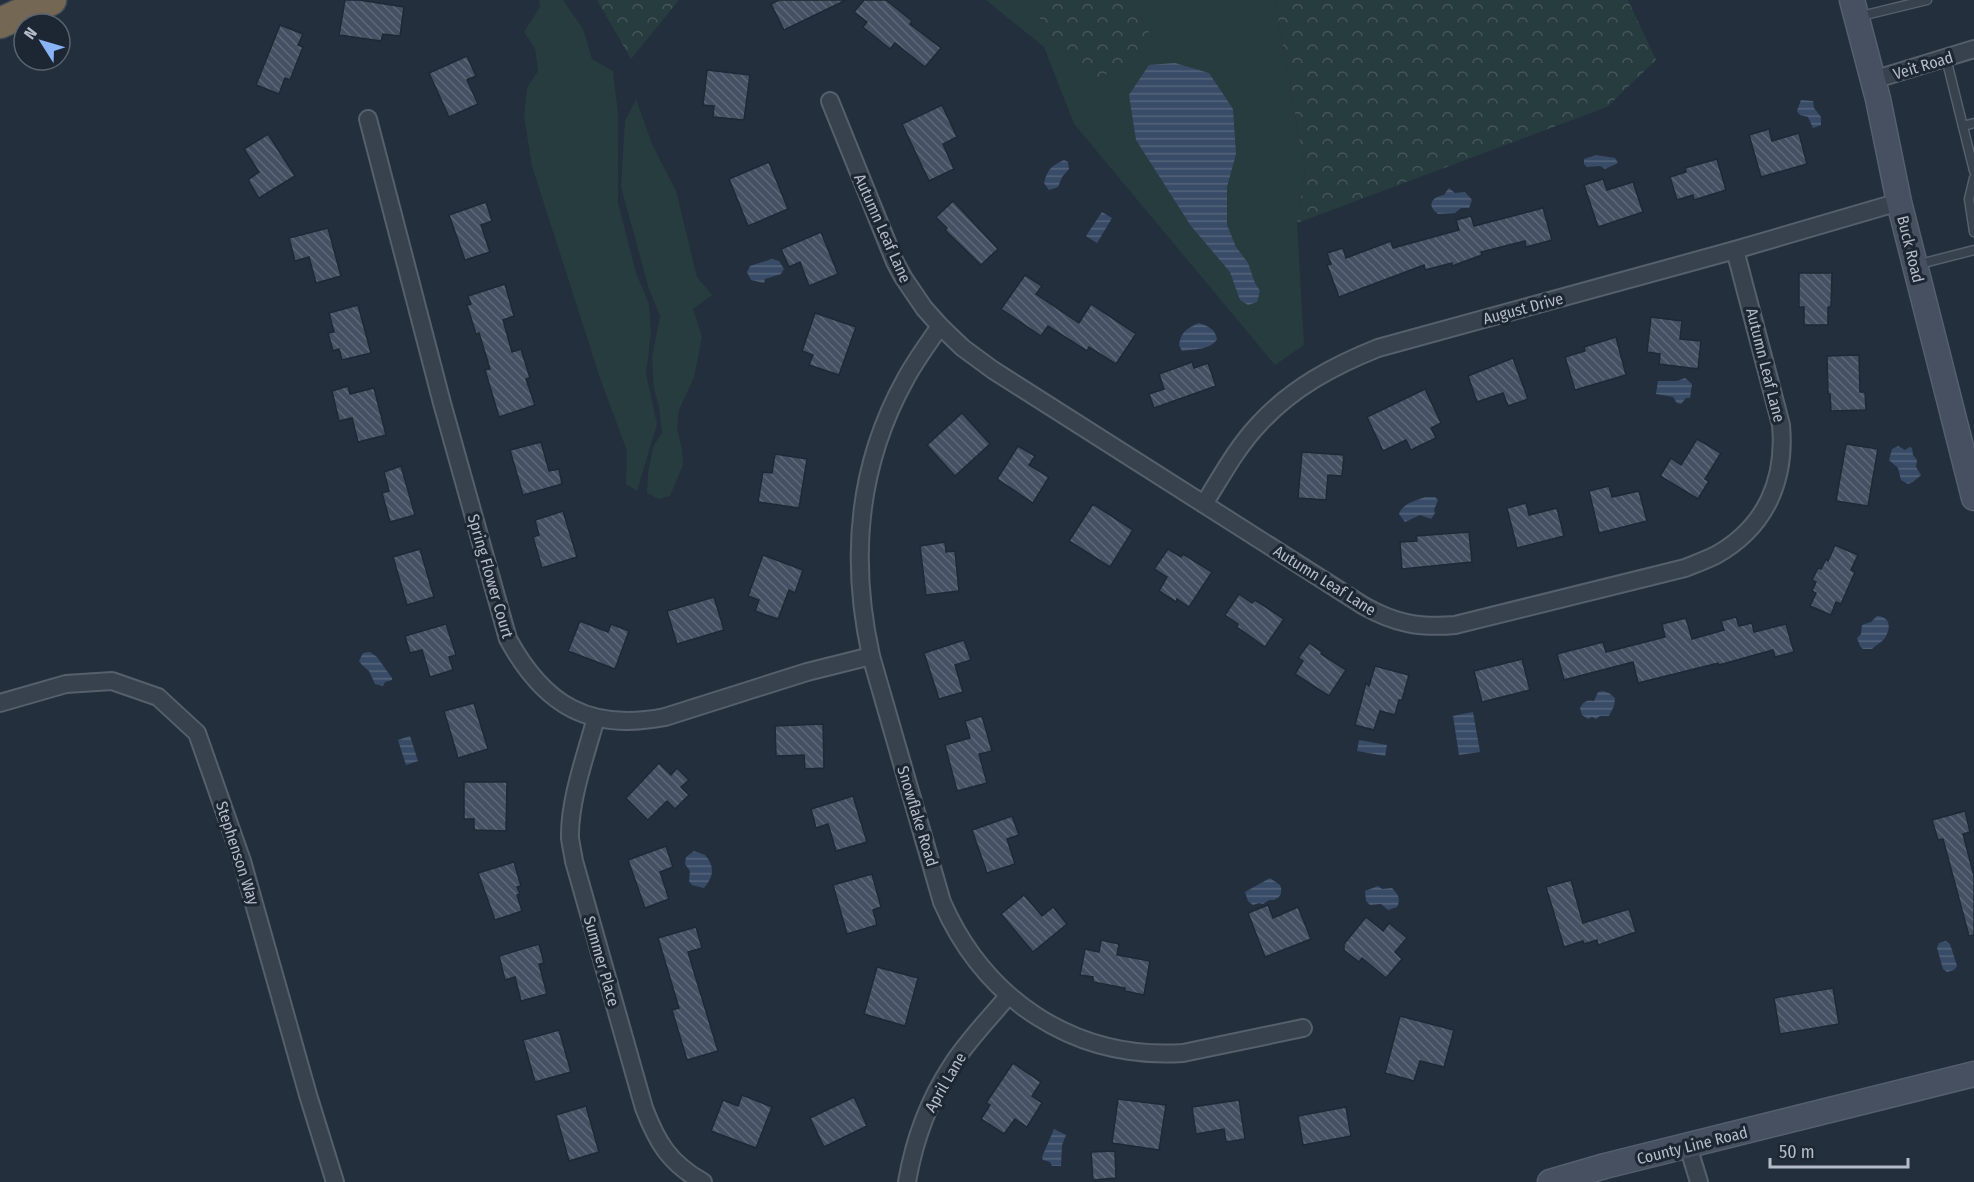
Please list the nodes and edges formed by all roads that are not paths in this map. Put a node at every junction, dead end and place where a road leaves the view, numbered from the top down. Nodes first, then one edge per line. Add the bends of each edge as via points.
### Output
1 (51, 0) edge
2 (1927, 0) edge
3 (1855, 9) edge
4 (0, 22) edge
5 (1974, 49) edge
6 (1946, 58) junction
7 (1873, 80) junction
8 (830, 101) dead end
9 (368, 119) dead end
10 (1974, 123) edge
11 (1963, 126) junction
12 (1974, 171) edge
13 (1974, 178) edge
14 (1899, 202) junction
15 (1974, 232) edge
16 (1735, 250) junction
17 (1974, 250) edge
18 (1915, 266) junction
19 (940, 326) junction
20 (1974, 498) edge
21 (1204, 504) junction
22 (871, 657) junction
23 (0, 703) edge
24 (596, 718) junction
25 (1008, 996) junction
26 (1303, 1028) dead end
27 (1974, 1074) edge
28 (1688, 1146) junction
29 (335, 1182) edge
30 (703, 1182) edge
31 (907, 1182) edge
32 (1550, 1182) edge
33 (1699, 1182) edge

1 - 4 highway
2 - 3 lane
3 - 7 street, Buck Road
5 - 6 street, Veit Road
6 - 7 street, Veit Road
6 - 11 lane
7 - 14 street, Buck Road
8 - 19 street, Autumn Leaf Lane via 895,262
9 - 24 street, Spring Flower Court via 441,403 508,639 520,663 542,689 568,707
10 - 11 lane
11 - 12 lane
13 - 15 lane via 1968,199
14 - 16 street, August Drive
14 - 18 street, Buck Road
16 - 21 street, August Drive via 1378,348 1342,362 1293,392 1258,425
16 - 21 street, Autumn Leaf Lane via 1781,425 1781,462 1775,489 1763,514 1732,545 1714,556 1685,568 1522,609 1430,627 1381,615
17 - 18 lane
18 - 20 street, Buck Road via 1964,444
19 - 21 street, Autumn Leaf Lane via 993,370
19 - 22 street, Snowflake Road via 893,404 868,477 858,574
22 - 24 street, Spring Flower Court via 807,672 665,717 645,721
22 - 25 street, Snowflake Road via 942,902 969,951
23 - 29 street, Stephenson Way via 66,684 112,681 158,697 197,733 242,861
24 - 30 street, Summer Place via 571,817 574,861 656,1138 677,1164
25 - 26 street, Snowflake Road via 1054,1027 1093,1044 1120,1050 1183,1053
25 - 31 street, April Lane via 973,1036 937,1090 920,1129
27 - 28 street, County Line Road
28 - 32 street, County Line Road
28 - 33 street

